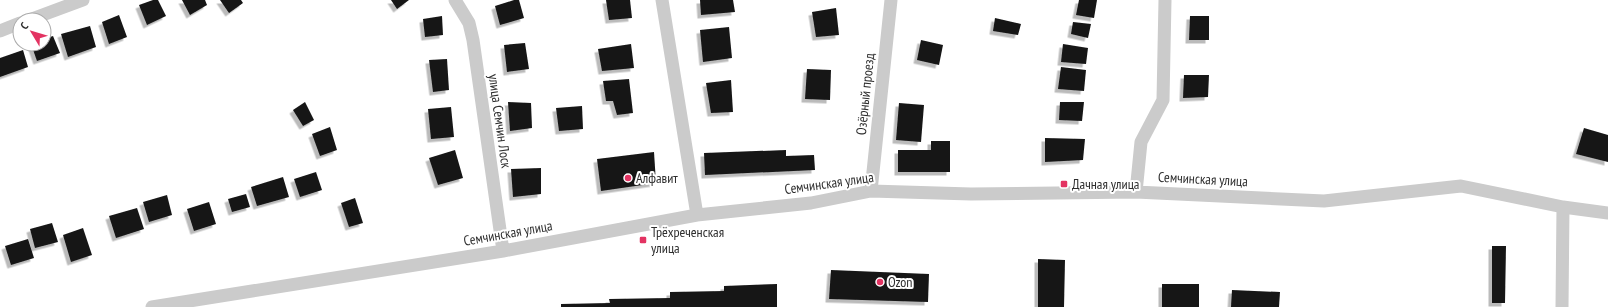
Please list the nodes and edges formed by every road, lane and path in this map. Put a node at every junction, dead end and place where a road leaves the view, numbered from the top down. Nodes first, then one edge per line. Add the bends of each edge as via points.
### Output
1 (83, 0) edge
2 (455, 0) edge
3 (662, 0) edge
4 (891, 0) edge
5 (1165, 0) edge
6 (51, 12) edge
7 (12, 26) edge
8 (0, 31) edge
9 (871, 191) junction
10 (1136, 192) junction
11 (1564, 207) junction
12 (1608, 213) edge
13 (697, 215) junction
14 (502, 251) junction
15 (152, 307) edge
16 (1562, 307) edge

1 - 6 street
2 - 14 street, улица Семчин Лоск via 469,23
3 - 13 street
4 - 9 street, Озёрный проезд
5 - 10 street via 1163,100 1141,142
7 - 8 street
9 - 10 street, Семчинская улица via 971,194
9 - 13 street, Семчинская улица via 811,203
10 - 11 street, Семчинская улица via 1324,201 1461,186
11 - 12 street, Семчинская улица
11 - 16 street
13 - 14 street, Семчинская улица
14 - 15 street, Семчинская улица

